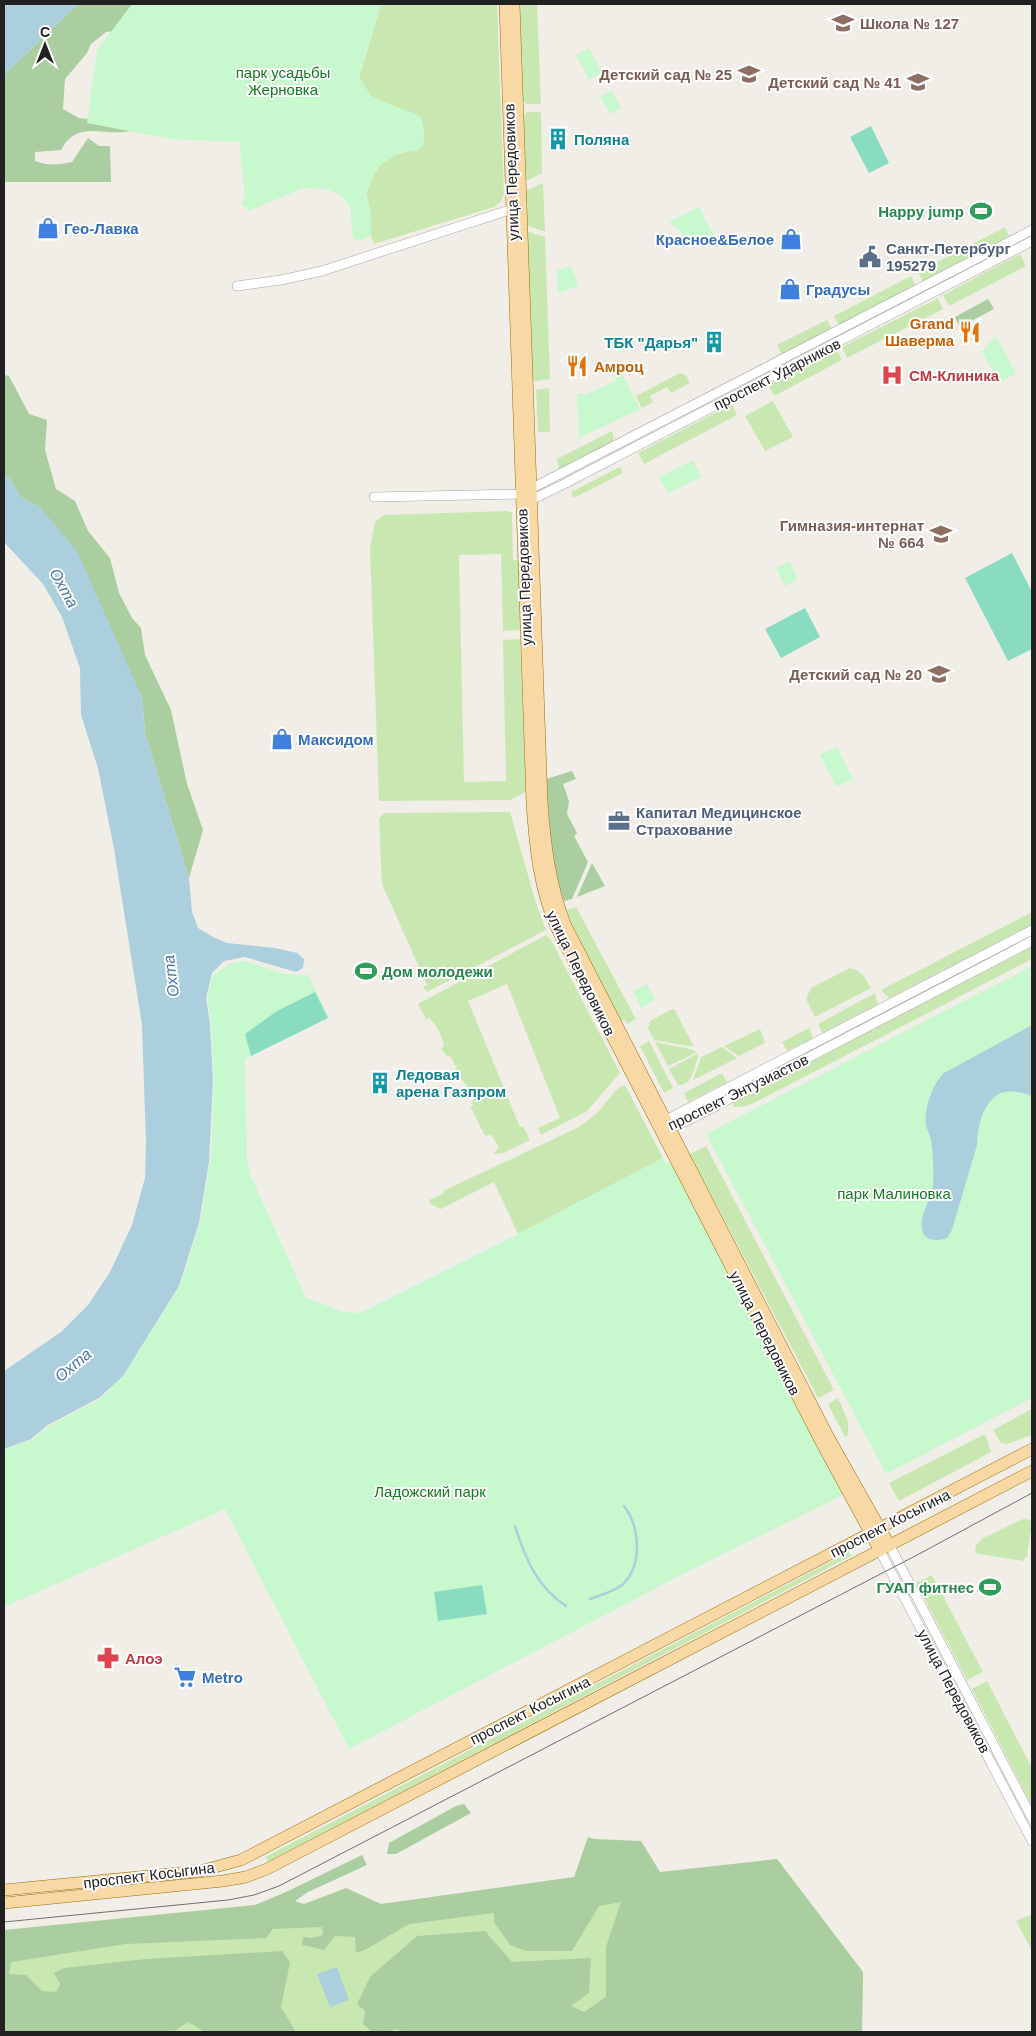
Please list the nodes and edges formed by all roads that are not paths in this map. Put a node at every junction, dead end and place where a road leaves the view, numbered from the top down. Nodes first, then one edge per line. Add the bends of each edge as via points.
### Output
1 (505, 4) edge
2 (514, 4) edge
3 (512, 209) junction
4 (1032, 230) edge
5 (1032, 241) edge
6 (237, 286) dead end
7 (832, 334) junction
8 (836, 343) junction
9 (528, 495) junction
10 (374, 498) dead end
11 (1032, 930) edge
12 (1032, 941) edge
13 (666, 1126) junction
14 (1032, 1449) edge
15 (1032, 1471) edge
16 (874, 1531) junction
17 (885, 1548) junction
18 (1032, 1818) edge
19 (1032, 1840) edge
20 (4, 1890) edge
21 (4, 1903) edge

1 - 3 main road, улица Передовиков
2 - 9 main road, улица Передовиков
3 - 6 street via 322,271
3 - 9 main road, улица Передовиков
4 - 7 street, проспект Ударников
5 - 8 street, проспект Ударников
7 - 8 street
7 - 9 street, проспект Ударников
8 - 9 street, проспект Ударников
9 - 10 street, проспект Ударников
9 - 13 main road, улица Передовиков via 532,803 539,872 556,927
11 - 13 street, проспект Энтузиастов
12 - 13 street, проспект Энтузиастов
13 - 16 main road, улица Передовиков via 820,1442
14 - 16 main road, проспект Косыгина
15 - 17 main road, проспект Косыгина
16 - 17 main road, улица Передовиков
16 - 20 main road, проспект Косыгина via 240,1860 200,1871
17 - 18 street, улица Передовиков
17 - 19 street, улица Передовиков
17 - 21 main road, проспект Косыгина via 267,1869 246,1877 216,1882

